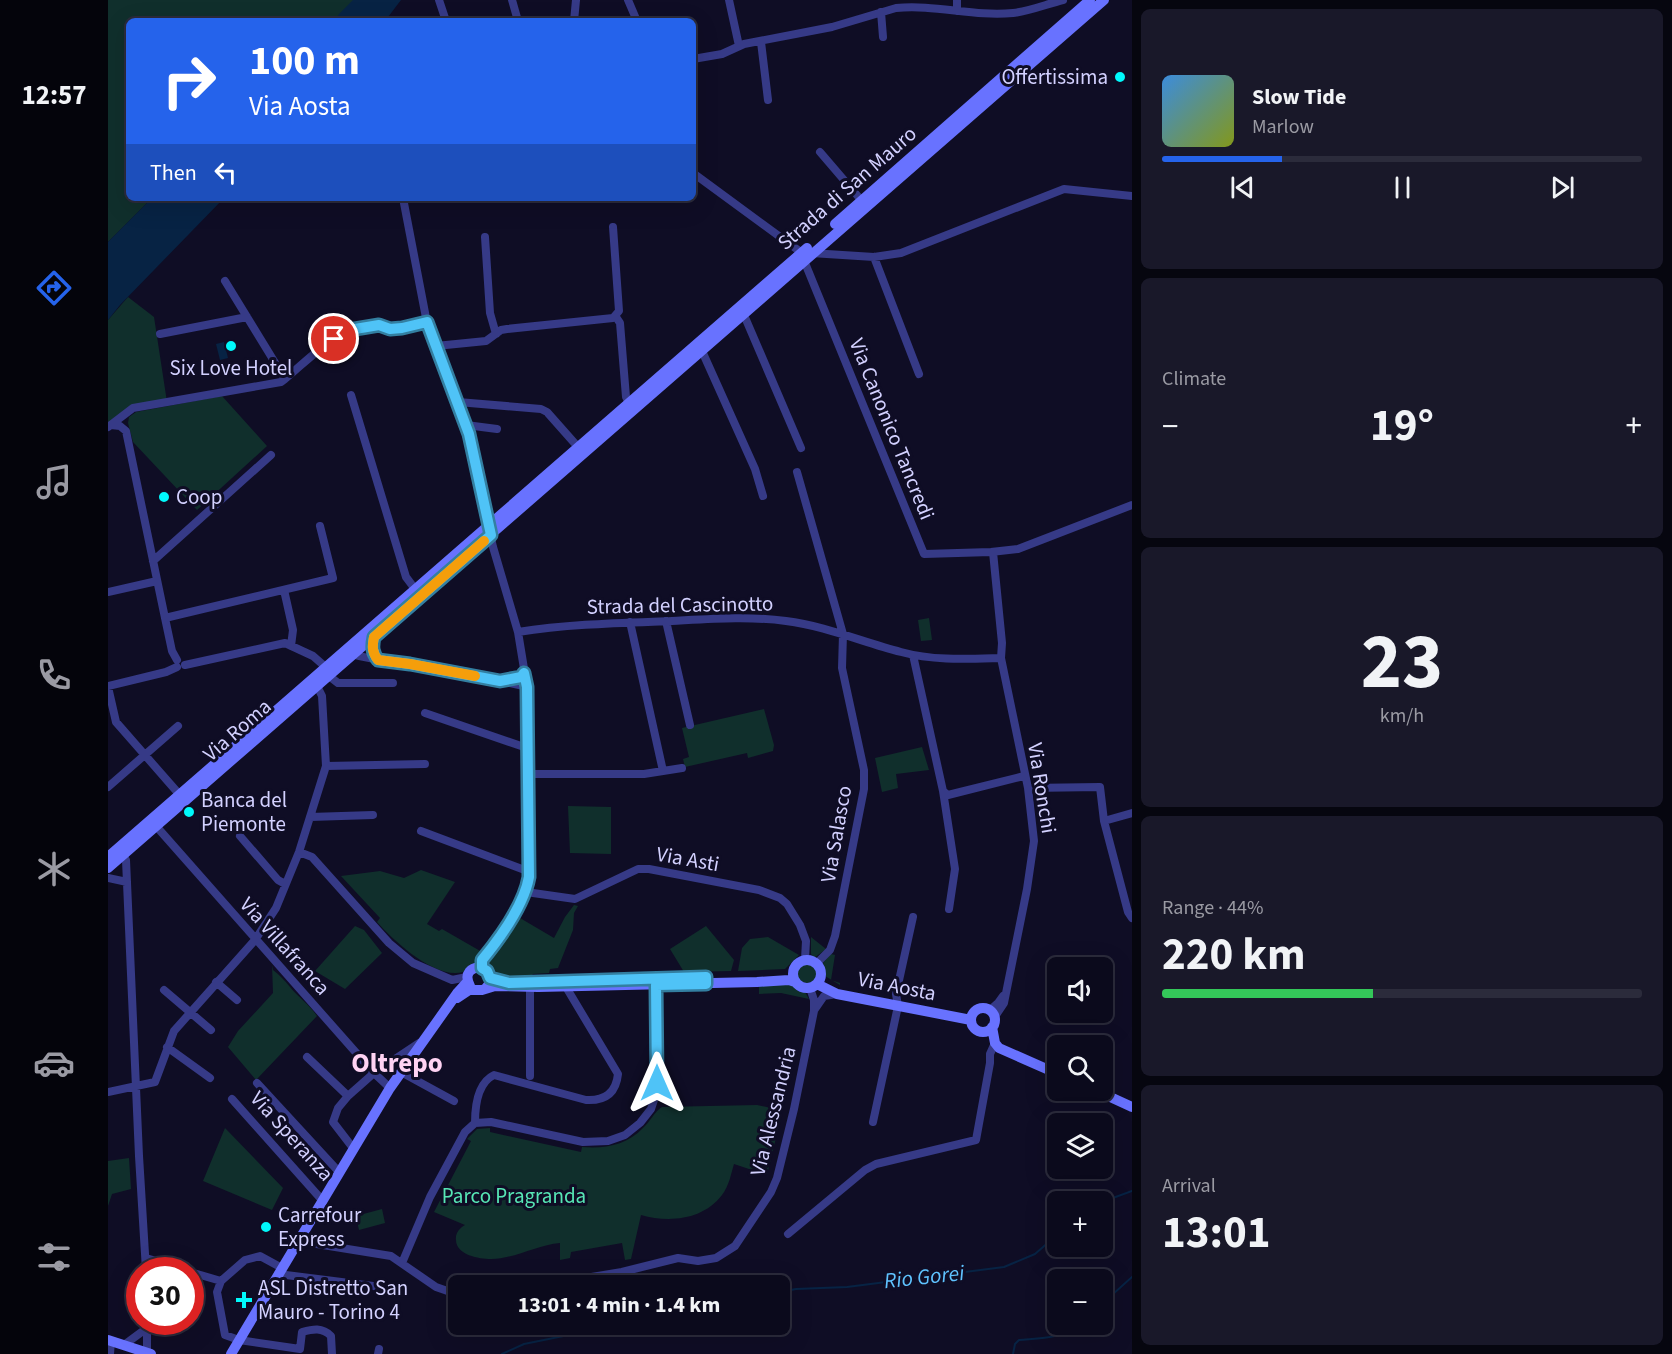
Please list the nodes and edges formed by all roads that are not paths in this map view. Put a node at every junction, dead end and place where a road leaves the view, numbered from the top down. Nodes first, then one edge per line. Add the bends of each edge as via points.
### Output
1 (439, 0) edge
2 (512, 0) edge
3 (576, 0) edge
4 (628, 0) edge
5 (729, 0) edge
6 (957, 0) edge
7 (1063, 0) edge
8 (1090, 0) edge
9 (1104, 0) edge
10 (957, 11) junction
11 (881, 12) junction
12 (445, 18) edge
13 (517, 18) edge
14 (574, 18) edge
15 (637, 18) edge
16 (883, 37) dead end
17 (761, 42) junction
18 (739, 46) junction
19 (696, 59) edge
20 (768, 100) dead end
21 (820, 152) dead end
22 (696, 175) edge
23 (1132, 196) edge
24 (404, 201) edge
25 (862, 201) junction
26 (613, 227) dead end
27 (484, 237) dead end
28 (806, 256) junction
29 (874, 257) junction
30 (225, 280) dead end
31 (744, 315) junction
32 (247, 317) junction
33 (616, 317) junction
34 (427, 322) junction
35 (160, 334) dead end
36 (496, 334) junction
37 (436, 346) junction
38 (702, 351) junction
39 (919, 374) dead end
40 (285, 380) junction
41 (351, 395) dead end
42 (458, 402) junction
43 (631, 407) junction
44 (466, 425) junction
45 (110, 426) edge
46 (497, 429) dead end
47 (578, 447) junction
48 (801, 448) dead end
49 (271, 455) dead end
50 (797, 472) dead end
51 (763, 496) dead end
52 (1132, 505) edge
53 (320, 526) dead end
54 (490, 529) junction
55 (993, 552) junction
56 (153, 561) junction
57 (157, 581) junction
58 (415, 589) junction
59 (284, 590) junction
60 (108, 592) edge
61 (165, 618) junction
62 (389, 618) junction
63 (666, 621) junction
64 (630, 622) junction
65 (518, 632) junction
66 (843, 634) junction
67 (374, 637) junction
68 (291, 646) junction
69 (348, 653) junction
70 (914, 655) junction
71 (1001, 658) junction
72 (378, 660) junction
73 (177, 663) junction
74 (329, 672) junction
75 (524, 673) junction
76 (500, 681) junction
77 (393, 683) dead end
78 (108, 686) edge
79 (317, 686) junction
80 (527, 687) junction
81 (425, 713) dead end
82 (690, 725) dead end
83 (178, 726) dead end
84 (527, 748) junction
85 (144, 755) junction
86 (426, 764) dead end
87 (326, 766) junction
88 (682, 768) dead end
89 (663, 771) junction
90 (527, 774) junction
91 (1024, 776) junction
92 (108, 787) edge
93 (1028, 788) junction
94 (943, 791) junction
95 (179, 794) junction
96 (1132, 813) edge
97 (373, 815) dead end
98 (310, 817) junction
99 (1104, 821) junction
100 (156, 826) junction
101 (421, 831) dead end
102 (240, 836) dead end
103 (298, 852) junction
104 (123, 855) junction
105 (108, 856) edge
106 (108, 868) edge
107 (530, 872) junction
108 (108, 878) edge
109 (127, 882) junction
110 (285, 884) junction
111 (526, 892) junction
112 (949, 909) dead end
113 (913, 917) dead end
114 (1132, 918) edge
115 (255, 940) junction
116 (806, 959) junction
117 (817, 963) junction
118 (480, 965) junction
119 (794, 969) junction
120 (706, 980) junction
121 (795, 981) junction
122 (216, 982) junction
123 (477, 983) junction
124 (816, 983) junction
125 (530, 985) junction
126 (656, 985) junction
127 (566, 987) junction
128 (164, 990) dead end
129 (837, 994) junction
130 (237, 1000) dead end
131 (898, 1002) junction
132 (814, 1011) junction
133 (190, 1012) junction
134 (972, 1017) junction
135 (212, 1030) dead end
136 (993, 1031) junction
137 (425, 1039) junction
138 (167, 1047) junction
139 (307, 1057) dead end
140 (1047, 1067) edge
141 (401, 1072) junction
142 (374, 1073) junction
143 (530, 1076) dead end
144 (210, 1077) dead end
145 (257, 1083) dead end
146 (135, 1088) junction
147 (390, 1088) junction
148 (108, 1092) edge
149 (348, 1096) junction
150 (1113, 1098) edge
151 (232, 1099) dead end
152 (454, 1101) dead end
153 (1132, 1107) edge
154 (873, 1122) dead end
155 (475, 1123) junction
156 (353, 1148) junction
157 (339, 1172) junction
158 (322, 1200) junction
159 (788, 1234) dead end
160 (298, 1241) junction
161 (146, 1257) edge
162 (402, 1263) junction
163 (280, 1271) junction
164 (604, 1275) edge
165 (204, 1276) edge
166 (222, 1281) junction
167 (381, 1287) dead end
168 (448, 1291) edge
169 (136, 1335) edge
170 (148, 1335) edge
171 (109, 1340) edge
172 (239, 1340) junction
173 (124, 1345) junction
174 (149, 1353) edge
175 (110, 1354) edge
176 (231, 1354) edge
177 (332, 1354) edge

1 - 12 street
2 - 13 street
3 - 14 street
4 - 15 street
5 - 18 street
6 - 10 street
7 - 10 street via 1013,13
8 - 25 main road, Strada di San Mauro
9 - 28 main road, Strada di San Mauro
10 - 11 street via 907,7
11 - 16 street
11 - 17 street
17 - 18 street
17 - 20 street
18 - 19 street
21 - 25 street
22 - 28 street
23 - 29 street via 1064,189 911,250
24 - 34 street
25 - 28 main road, Strada di San Mauro
26 - 33 street via 619,299
27 - 36 street via 490,314
28 - 29 street
28 - 31 main road, Strada di San Mauro
28 - 43 main road, Strada di San Mauro
28 - 55 street, Via Canonico Tancredi via 924,554
29 - 39 street
30 - 32 street
31 - 38 main road, Strada di San Mauro
31 - 48 street
32 - 35 street
32 - 40 street
33 - 36 street via 507,328
33 - 43 street via 620,323 626,397
34 - 37 street
34 - 40 street via 402,328 379,325 349,330 318,349
36 - 37 street via 486,341
37 - 42 street
38 - 43 main road, Strada di San Mauro
38 - 51 street via 755,469
40 - 45 street via 133,408
41 - 58 street via 403,570
42 - 44 street
42 - 47 street via 541,409
43 - 47 main road, Strada di San Mauro
43 - 54 main road, Strada di San Mauro
44 - 46 street
44 - 54 street
45 - 56 street via 126,431
47 - 54 main road, Strada di San Mauro
49 - 56 street
50 - 66 street
52 - 55 street via 1018,549
53 - 59 street via 333,578
54 - 58 main road, Strada di San Mauro
54 - 62 main road, Strada di San Mauro
54 - 65 street
55 - 71 street
56 - 57 street
57 - 60 street
57 - 61 street
58 - 62 main road, Strada di San Mauro
59 - 61 street
59 - 68 street via 293,630
61 - 73 street
62 - 67 main road, Via Roma
62 - 69 main road, Via Roma
63 - 64 street, Strada del Cascinotto
63 - 66 street, Strada del Cascinotto via 787,621
63 - 82 street
64 - 65 street, Strada del Cascinotto
64 - 89 street
65 - 75 street
66 - 70 street, Strada del Cascinotto
66 - 117 street, Via Salasco via 842,668 864,770 864,789 835,936 830,950
67 - 69 main road, Via Roma
67 - 72 street via 373,653
68 - 73 street via 276,644 185,665 182,669
68 - 74 street via 313,656
69 - 72 street
69 - 74 main road, Via Roma
70 - 71 street, Strada del Cascinotto
70 - 94 street
71 - 91 street, Via Ronchi
72 - 76 street
73 - 78 street via 166,672
74 - 77 street via 338,683
74 - 79 main road, Via Roma
74 - 95 main road, Via Roma
75 - 76 street
75 - 80 street
76 - 80 street
78 - 85 street via 116,722
79 - 87 street via 322,696
79 - 100 main road, Via Roma
80 - 84 street
81 - 84 street
83 - 85 street
84 - 90 street
85 - 92 street
85 - 95 street
86 - 87 street
87 - 98 street
88 - 89 street
89 - 90 street
90 - 107 street
91 - 93 street, Via Ronchi
91 - 94 street via 948,795
93 - 99 street via 1100,786
93 - 136 street, Via Ronchi via 1034,841 1004,1003
94 - 112 street via 955,869
95 - 105 main road, Via Roma
96 - 99 street
97 - 98 street
98 - 103 street
99 - 114 street
100 - 104 main road, Via Roma
100 - 115 street, Via Villafranca
101 - 107 street
102 - 110 street
103 - 110 street
103 - 123 street via 312,857 388,943 413,963 452,980
104 - 106 main road, Via Roma
104 - 109 street
107 - 111 street
108 - 109 street
109 - 146 street
110 - 115 street via 276,908
111 - 116 street, Via Asti via 575,899 638,869 759,890 787,904 806,941
111 - 118 street
113 - 131 street via 896,994
115 - 122 street
115 - 142 street, Via Villafranca
116 - 117 main road
116 - 119 main road
117 - 124 main road via 820,968
118 - 123 main road via 487,971
118 - 123 main road, Via Speranza via 470,971
119 - 120 main road via 783,975
119 - 121 main road
120 - 121 main road
120 - 125 main road via 542,980
120 - 126 main road
121 - 124 main road via 801,987
122 - 130 street
122 - 133 street
123 - 125 main road
123 - 137 main road, Via Speranza via 452,1002
124 - 129 main road, Via Aosta
124 - 131 main road, Via Aosta
124 - 132 street, Via Alessandria
125 - 127 main road
125 - 143 street
126 - 127 main road
126 - 155 street via 657,1091 651,1109 625,1135 608,1141 583,1142 491,1122
127 - 155 street via 618,1074 615,1089 607,1096 586,1100 494,1075 487,1078 480,1091
128 - 133 street
129 - 131 main road, Via Aosta
129 - 132 street via 824,996
131 - 134 main road, Via Aosta
131 - 154 street
132 - 164 street, Via Alessandria via 777,1178 741,1239 716,1258 678,1258
133 - 135 street
133 - 138 street
134 - 136 main road via 975,1029
134 - 136 main road via 980,1008
136 - 140 main road
136 - 159 street, Via Ronchi via 976,1140 876,1164
137 - 141 main road, Via Speranza
137 - 142 street
138 - 144 street
138 - 146 street via 155,1082
139 - 149 street
141 - 147 main road, Via Speranza
141 - 152 street
142 - 147 street, Via Villafranca
142 - 149 street
145 - 157 street, Via Speranza
146 - 148 street
146 - 161 street
147 - 156 main road, Via Speranza
149 - 156 street via 333,1122
150 - 153 main road
151 - 158 street, Via Speranza
155 - 162 street via 465,1132 430,1197
156 - 157 main road, Via Speranza
157 - 158 main road, Via Speranza
158 - 160 main road, Via Speranza
160 - 162 street via 391,1256
160 - 163 main road, Via Speranza
162 - 168 street
163 - 166 street via 260,1256 244,1260
163 - 167 street
163 - 172 main road, Via Speranza
165 - 166 street
166 - 172 street via 217,1292 225,1335
169 - 173 street
170 - 174 street
171 - 173 main road
171 - 175 street
172 - 176 main road, Via Speranza
172 - 177 street via 300,1349 302,1332 316,1329 331,1336
173 - 174 main road

